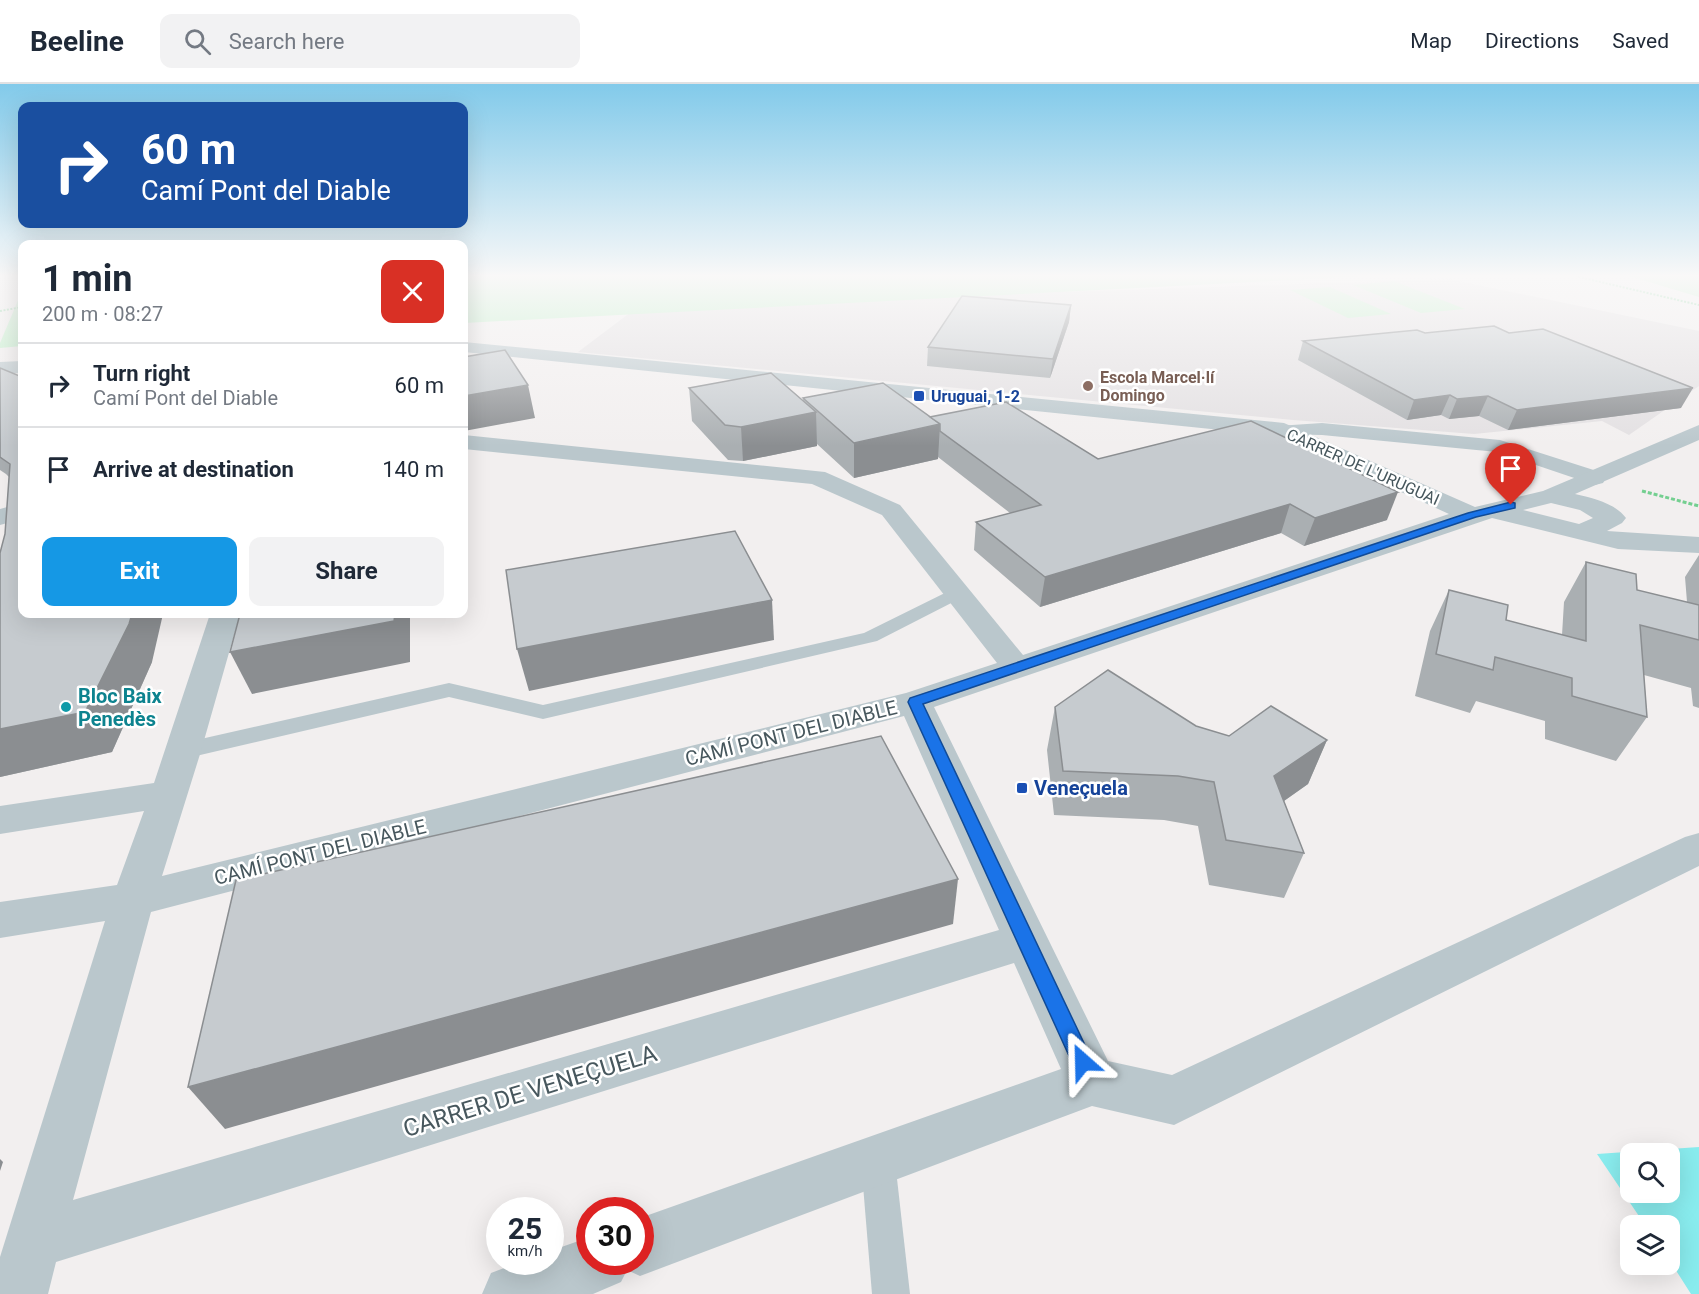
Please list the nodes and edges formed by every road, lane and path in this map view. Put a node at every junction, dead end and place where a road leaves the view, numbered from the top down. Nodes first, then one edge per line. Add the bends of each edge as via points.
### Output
1 (468, 347) edge
2 (0, 368) edge
3 (18, 368) edge
4 (1284, 430) junction
5 (1699, 432) edge
6 (468, 442) edge
7 (1595, 478) junction
8 (1551, 496) junction
9 (1699, 506) edge
10 (18, 512) edge
11 (1482, 513) junction
12 (0, 517) edge
13 (1613, 518) junction
14 (1582, 533) junction
15 (1699, 534) edge
16 (1699, 545) edge
17 (957, 593) junction
18 (224, 618) edge
19 (1017, 668) junction
20 (915, 702) junction
21 (183, 751) junction
22 (168, 794) junction
23 (0, 820) edge
24 (1699, 848) edge
25 (133, 900) junction
26 (0, 920) edge
27 (1026, 941) junction
28 (1092, 1082) junction
29 (878, 1161) junction
30 (33, 1240) junction
31 (654, 1242) edge
32 (576, 1271) edge
33 (18, 1294) edge
34 (512, 1294) edge
35 (891, 1294) edge

1 - 4 street, CARRER DE L'URUGUAI
2 - 3 street
4 - 7 street via 1322,429 1500,446
4 - 11 street, CARRER DE L'URUGUAI
5 - 7 street, CAMÍ PONT DEL DIABLE
6 - 17 street via 817,477 891,510
7 - 8 street, CAMÍ PONT DEL DIABLE
7 - 9 path
8 - 11 street, CAMÍ PONT DEL DIABLE
8 - 13 street via 1588,505
10 - 12 street
11 - 14 street, CARRER DE L'URUGUAI
11 - 19 street, CAMÍ PONT DEL DIABLE
13 - 14 street
13 - 15 street
14 - 16 street, CARRER DE L'URUGUAI via 1618,541
17 - 19 street
17 - 21 lane via 870,637 543,712 449,690
18 - 21 street
19 - 20 street, CAMÍ PONT DEL DIABLE
20 - 25 street, CAMÍ PONT DEL DIABLE
20 - 27 street
21 - 22 street
22 - 23 street
22 - 25 street
24 - 28 street via 1174,1100
25 - 26 street, CAMÍ PONT DEL DIABLE
25 - 30 street
27 - 28 street
27 - 30 street, CARRER DE VENEÇUELA
28 - 29 street
29 - 31 street
29 - 35 lane
30 - 33 street
32 - 34 street

